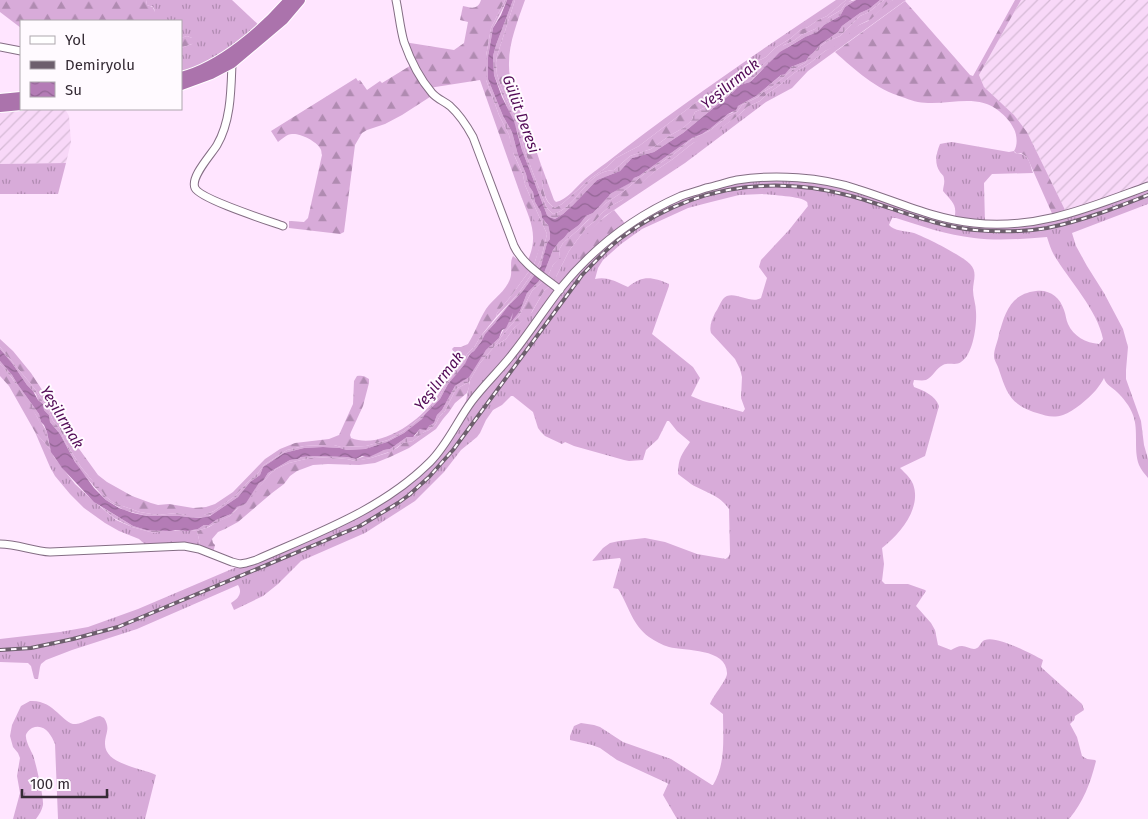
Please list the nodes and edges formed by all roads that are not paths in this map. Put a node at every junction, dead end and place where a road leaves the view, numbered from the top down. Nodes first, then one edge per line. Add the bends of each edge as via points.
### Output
1 (289, 0) edge
2 (300, 0) edge
3 (396, 0) edge
4 (0, 47) edge
5 (20, 51) edge
6 (232, 63) junction
7 (182, 70) edge
8 (193, 73) junction
9 (182, 77) edge
10 (182, 85) edge
11 (20, 97) edge
12 (0, 99) edge
13 (20, 105) edge
14 (0, 106) edge
15 (1148, 186) edge
16 (283, 226) dead end
17 (557, 288) junction
18 (0, 544) edge

1 - 8 highway via 266,25 231,53
2 - 6 highway via 283,20
3 - 17 street via 404,42 417,71 433,95 455,111 468,128 518,254
4 - 5 street
6 - 10 highway
6 - 16 street via 225,128 195,180 195,188 236,209
7 - 8 street
8 - 9 highway
11 - 12 highway
13 - 14 highway
15 - 17 street via 1054,218 999,224 944,218 830,182 788,178 735,181 684,194 636,220 601,245
17 - 18 street via 510,358 473,400 431,460 390,494 328,528 246,564 184,546 41,552

